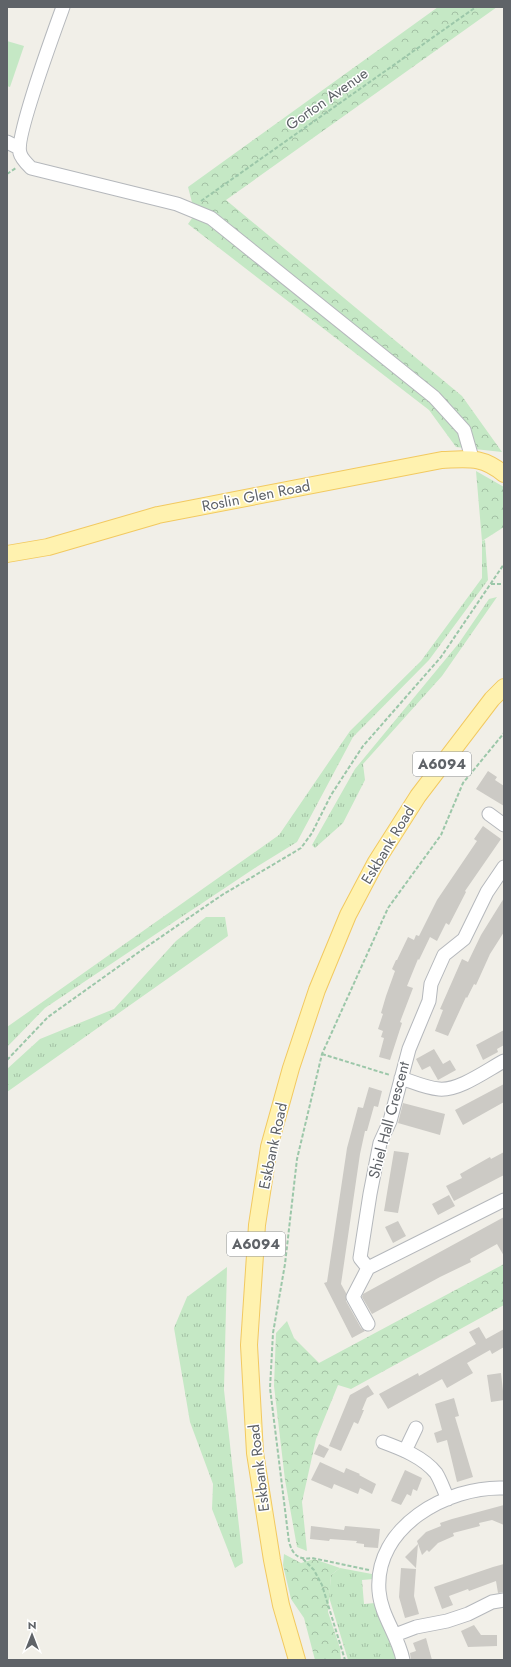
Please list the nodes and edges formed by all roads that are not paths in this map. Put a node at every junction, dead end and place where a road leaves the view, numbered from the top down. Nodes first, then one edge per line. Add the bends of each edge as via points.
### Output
1 (63, 7) edge
2 (7, 142) edge
3 (19, 148) junction
4 (472, 458) junction
5 (504, 474) edge
6 (7, 554) edge
7 (504, 687) edge
8 (489, 814) dead end
9 (504, 825) edge
10 (504, 867) edge
11 (504, 1061) edge
12 (401, 1078) junction
13 (504, 1200) edge
14 (368, 1268) junction
15 (368, 1324) dead end
16 (416, 1428) dead end
17 (383, 1442) dead end
18 (405, 1451) junction
19 (504, 1488) edge
20 (448, 1499) junction
21 (504, 1600) edge
22 (395, 1635) junction
23 (298, 1660) edge
24 (403, 1660) edge

1 - 3 street via 25,122
2 - 3 street
3 - 4 street via 20,154 31,168 177,204 211,218 434,397 464,430
4 - 5 main road, Roslin Glen Road via 492,465
4 - 6 main road, Roslin Glen Road via 442,460 158,515 48,547
7 - 23 main road, Eskbank Road / A6094 via 418,796 376,862 348,915 317,990 291,1068 269,1147 257,1225 249,1353 255,1453 278,1590
8 - 9 street
10 - 12 street, Shiel Hall Crescent via 487,892 464,938 444,955 431,984 429,1001 409,1049
11 - 12 street via 450,1089 430,1088
12 - 14 street, Shiel Hall Crescent via 390,1121 380,1143 370,1194 360,1258
13 - 14 street
14 - 15 street via 353,1297
16 - 18 street
17 - 18 street
18 - 20 street via 426,1463 436,1474
19 - 20 street via 466,1493
20 - 22 street via 418,1514 394,1539 385,1554 380,1573 381,1607
21 - 22 street via 492,1602 447,1622 416,1627
22 - 24 street

